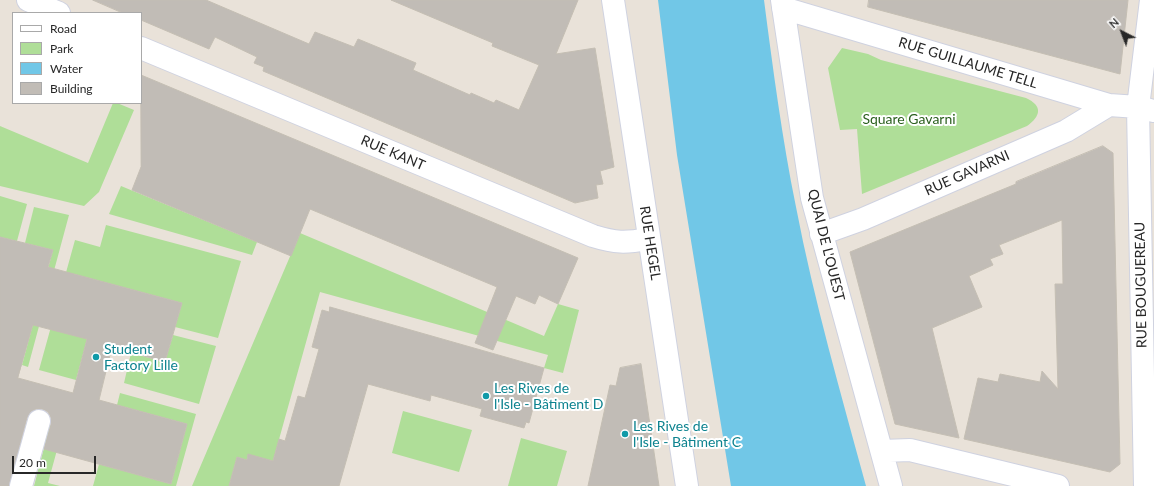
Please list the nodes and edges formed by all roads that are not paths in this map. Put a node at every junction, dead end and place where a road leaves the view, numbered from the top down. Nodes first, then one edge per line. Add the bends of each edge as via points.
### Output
1 (28, 0) edge
2 (613, 0) edge
3 (1151, 0) edge
4 (782, 4) edge
5 (57, 12) edge
6 (142, 48) edge
7 (1109, 105) junction
8 (1146, 109) edge
9 (821, 234) junction
10 (648, 239) junction
11 (39, 421) dead end
12 (882, 451) junction
13 (21, 486) edge
14 (687, 486) edge
15 (891, 486) edge
16 (1058, 486) edge
17 (1145, 486) edge

1 - 5 street
2 - 10 street, RUE HEGEL
3 - 8 street, RUE BOUGUEREAU
4 - 7 street, RUE GUILLAUME TELL
4 - 9 street, QUAI DE L'OUEST via 812,198
6 - 10 street, RUE KANT via 593,236 617,243
7 - 8 street, RUE GUILLAUME TELL
7 - 9 street, RUE GAVARNI via 1066,131 863,219
8 - 17 street, RUE BOUGUEREAU
9 - 12 street, QUAI DE L'OUEST
10 - 14 street, RUE HEGEL
11 - 13 street
12 - 15 street, QUAI DE L'OUEST
12 - 16 street via 910,450

